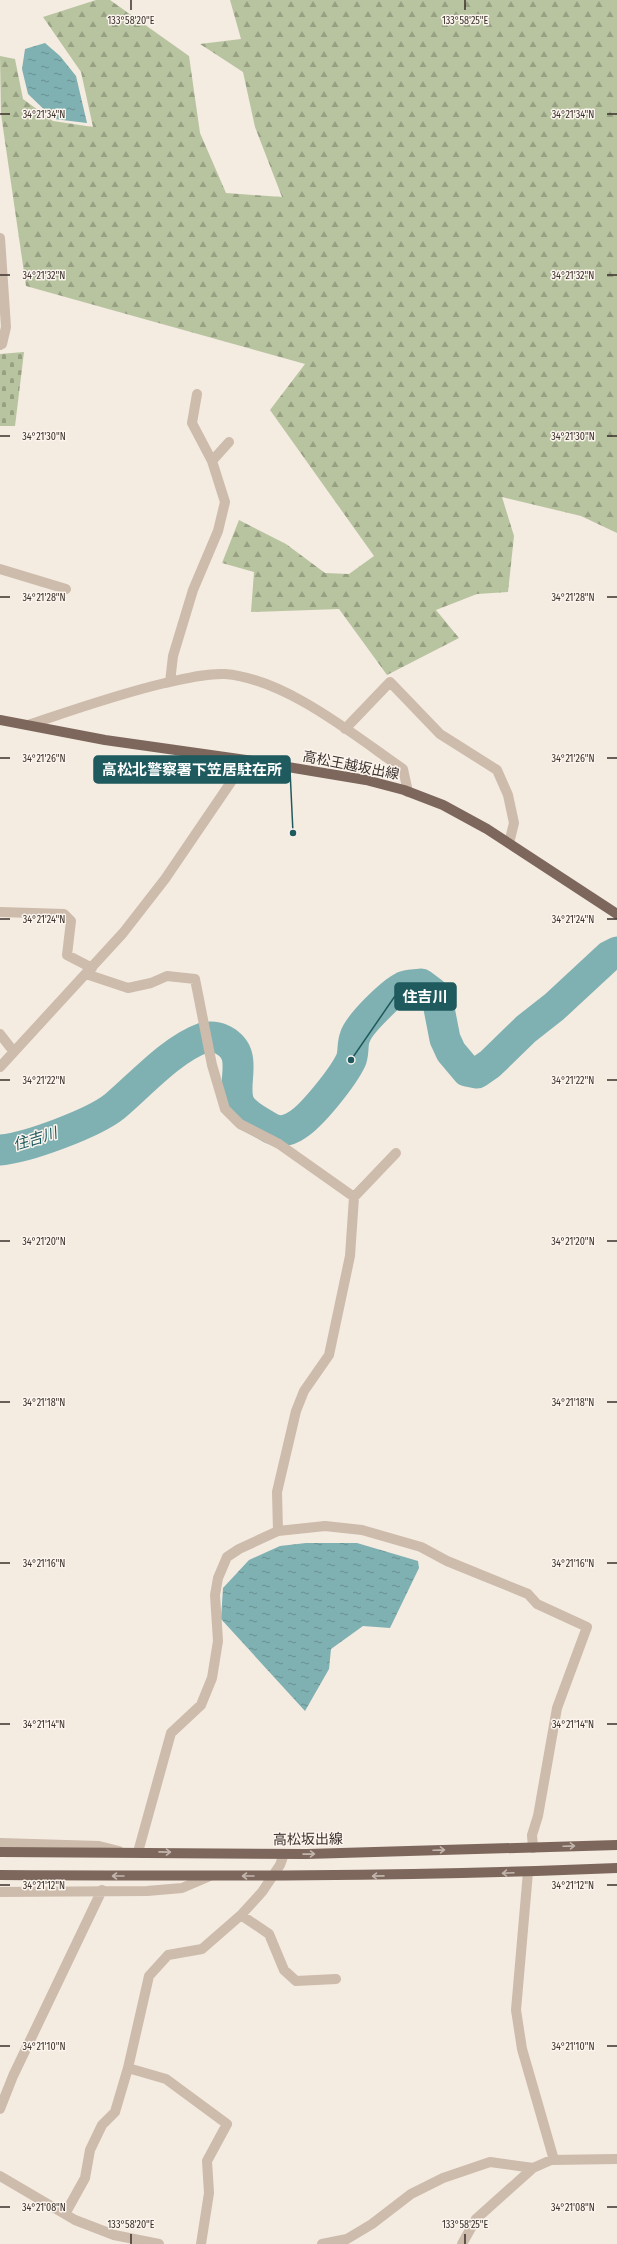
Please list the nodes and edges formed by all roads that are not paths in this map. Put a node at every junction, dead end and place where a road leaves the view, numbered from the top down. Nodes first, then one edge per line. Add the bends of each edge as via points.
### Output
1 (0, 238) edge
2 (0, 345) edge
3 (198, 394) dead end
4 (229, 442) dead end
5 (212, 461) junction
6 (0, 569) edge
7 (66, 589) dead end
8 (170, 682) junction
9 (0, 720) edge
10 (28, 725) junction
11 (345, 729) junction
12 (246, 760) junction
13 (408, 792) junction
14 (509, 843) junction
15 (0, 912) edge
16 (617, 914) edge
17 (89, 971) junction
18 (0, 1034) edge
19 (14, 1052) junction
20 (0, 1067) edge
21 (396, 1153) dead end
22 (354, 1197) junction
23 (278, 1531) junction
24 (0, 1843) edge
25 (617, 1845) edge
26 (533, 1848) junction
27 (121, 1851) junction
28 (0, 1852) edge
29 (138, 1852) junction
30 (284, 1854) junction
31 (617, 1868) edge
32 (528, 1872) junction
33 (0, 1876) edge
34 (210, 1876) junction
35 (272, 1876) junction
36 (102, 1890) junction
37 (0, 1892) edge
38 (241, 1915) junction
39 (336, 1978) dead end
40 (128, 2068) junction
41 (0, 2109) edge
42 (617, 2159) edge
43 (554, 2160) junction
44 (532, 2168) junction
45 (0, 2176) edge
46 (65, 2214) junction
47 (159, 2244) edge
48 (201, 2244) edge
49 (322, 2244) edge
50 (462, 2244) edge

1 - 2 street via 6,327
3 - 5 street via 192,422
4 - 5 street
5 - 8 street via 225,502 218,532 190,598 173,656
6 - 7 street
8 - 10 street via 132,691
8 - 11 street via 224,674 254,680 292,695
9 - 10 main road, 高松王越坂出線
10 - 12 main road, 高松王越坂出線 via 105,740
11 - 13 street via 403,769
11 - 14 street via 390,682 440,734 497,770 508,795 514,823
12 - 13 main road, 高松王越坂出線 via 366,780
12 - 17 street via 165,879 123,933
13 - 14 main road, 高松王越坂出線 via 443,805
14 - 16 main road, 高松王越坂出線
15 - 17 street via 64,914 71,921 67,956
17 - 19 street
17 - 22 street via 128,988 167,976 195,979 212,1065 225,1109 240,1124 279,1144
18 - 19 street
19 - 20 street
21 - 22 street
22 - 23 street via 350,1256 329,1355 304,1391 296,1411 277,1492
23 - 26 street via 325,1526 362,1530 421,1547 447,1561 528,1594 537,1604 587,1627 557,1708 538,1816 532,1835
23 - 29 street via 227,1557 214,1595 218,1641 212,1678 201,1705 171,1733
24 - 27 street via 99,1846
26 -> 25 main road, 高松坂出線
30 -> 26 main road, 高松坂出線
27 - 28 main road, 高松坂出線
27 - 29 main road, 高松坂出線
29 -> 30 main road, 高松坂出線
30 - 35 street
31 - 32 main road
32 -> 35 main road
32 - 43 street via 516,2010 522,2049
34 -> 33 main road
35 -> 34 main road
34 - 36 street via 182,1888
35 - 38 street via 262,1892
36 - 37 street
36 - 41 street via 13,2076
38 - 39 street via 269,1934 284,1970 296,1981
38 - 40 street via 202,1949 168,1955 149,1976
40 - 46 street via 115,2112 102,2125 90,2150 85,2178
40 - 48 street via 166,2078 227,2124 207,2161 209,2193
42 - 43 street
43 - 44 street
44 - 49 street via 490,2162 443,2178 411,2194 372,2224 347,2238
44 - 50 street via 476,2219
45 - 46 street
46 - 47 street via 114,2235

